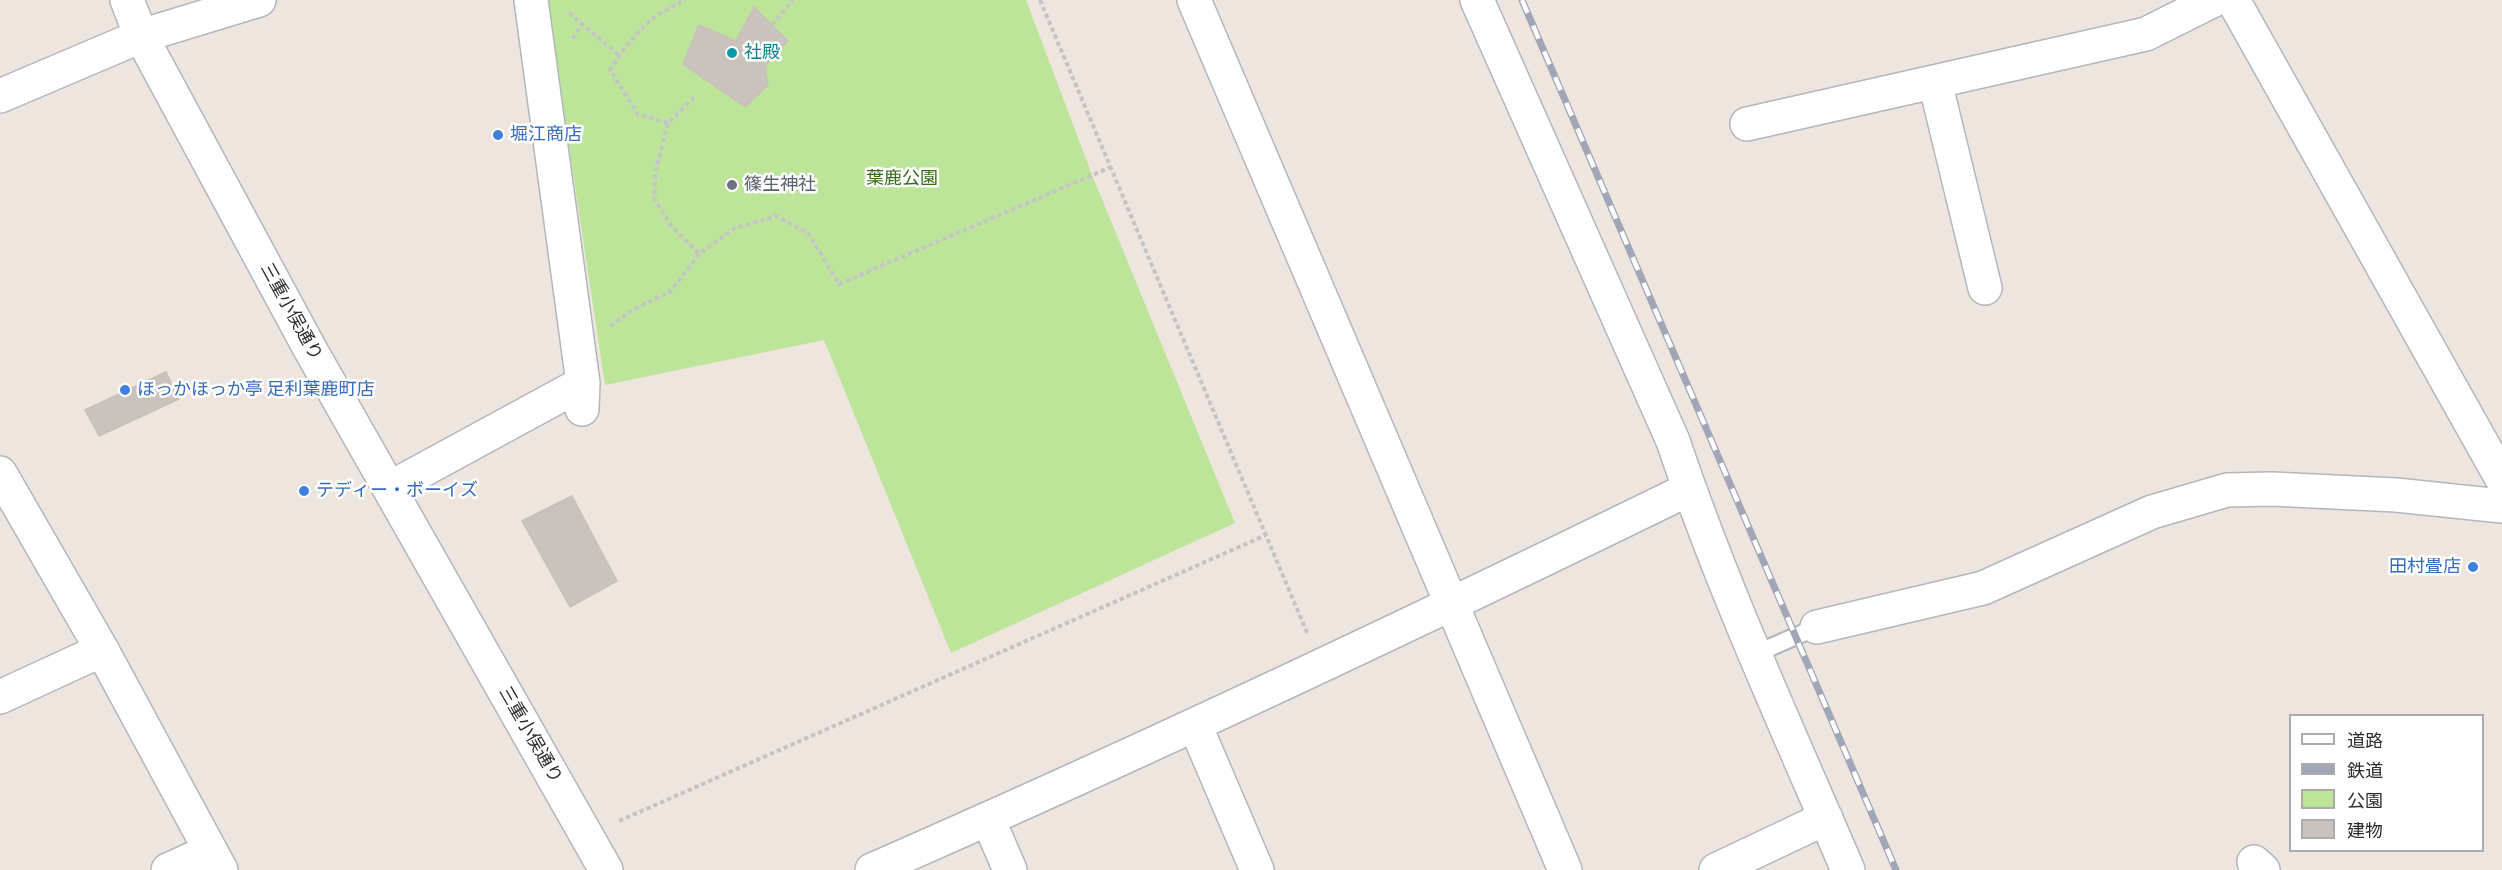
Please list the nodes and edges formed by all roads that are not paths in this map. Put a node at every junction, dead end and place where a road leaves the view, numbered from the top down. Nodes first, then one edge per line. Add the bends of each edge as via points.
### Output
1 (127, 0) edge
2 (259, 0) edge
3 (531, 0) edge
4 (1194, 0) edge
5 (1477, 0) edge
6 (2214, 0) edge
7 (2233, 0) edge
8 (141, 36) junction
9 (1935, 82) junction
10 (0, 96) edge
11 (1747, 124) dead end
12 (1985, 288) dead end
13 (0, 473) edge
14 (2502, 479) edge
15 (390, 488) junction
16 (1689, 489) junction
17 (2502, 506) edge
18 (1453, 604) junction
19 (1817, 627) joint
20 (102, 650) junction
21 (1755, 654) junction
22 (0, 697) edge
23 (1195, 725) junction
24 (1826, 818) junction
25 (988, 819) junction
26 (215, 860) edge
27 (168, 870) edge
28 (606, 870) edge
29 (872, 870) edge
30 (1010, 870) edge
31 (1257, 870) edge
32 (1565, 870) edge
33 (1716, 870) edge
34 (1848, 870) edge

1 - 8 street, 三重小俣通り
2 - 8 street
3 - 15 street via 582,396
4 - 18 street
5 - 16 street via 1673,441
6 - 9 street via 2146,34
7 - 14 street
8 - 10 street
8 - 15 street, 三重小俣通り via 310,349
9 - 11 street
9 - 12 street
13 - 20 street
15 - 28 street, 三重小俣通り
16 - 18 street
16 - 21 street
17 - 19 street via 2396,495 2227,490 2152,512 1983,588
18 - 23 street
18 - 32 street
19 - 21 lane
20 - 22 street
20 - 26 street
21 - 24 street
23 - 25 street
23 - 31 street
24 - 33 street
24 - 34 street
25 - 29 street
25 - 30 street
26 - 27 street

